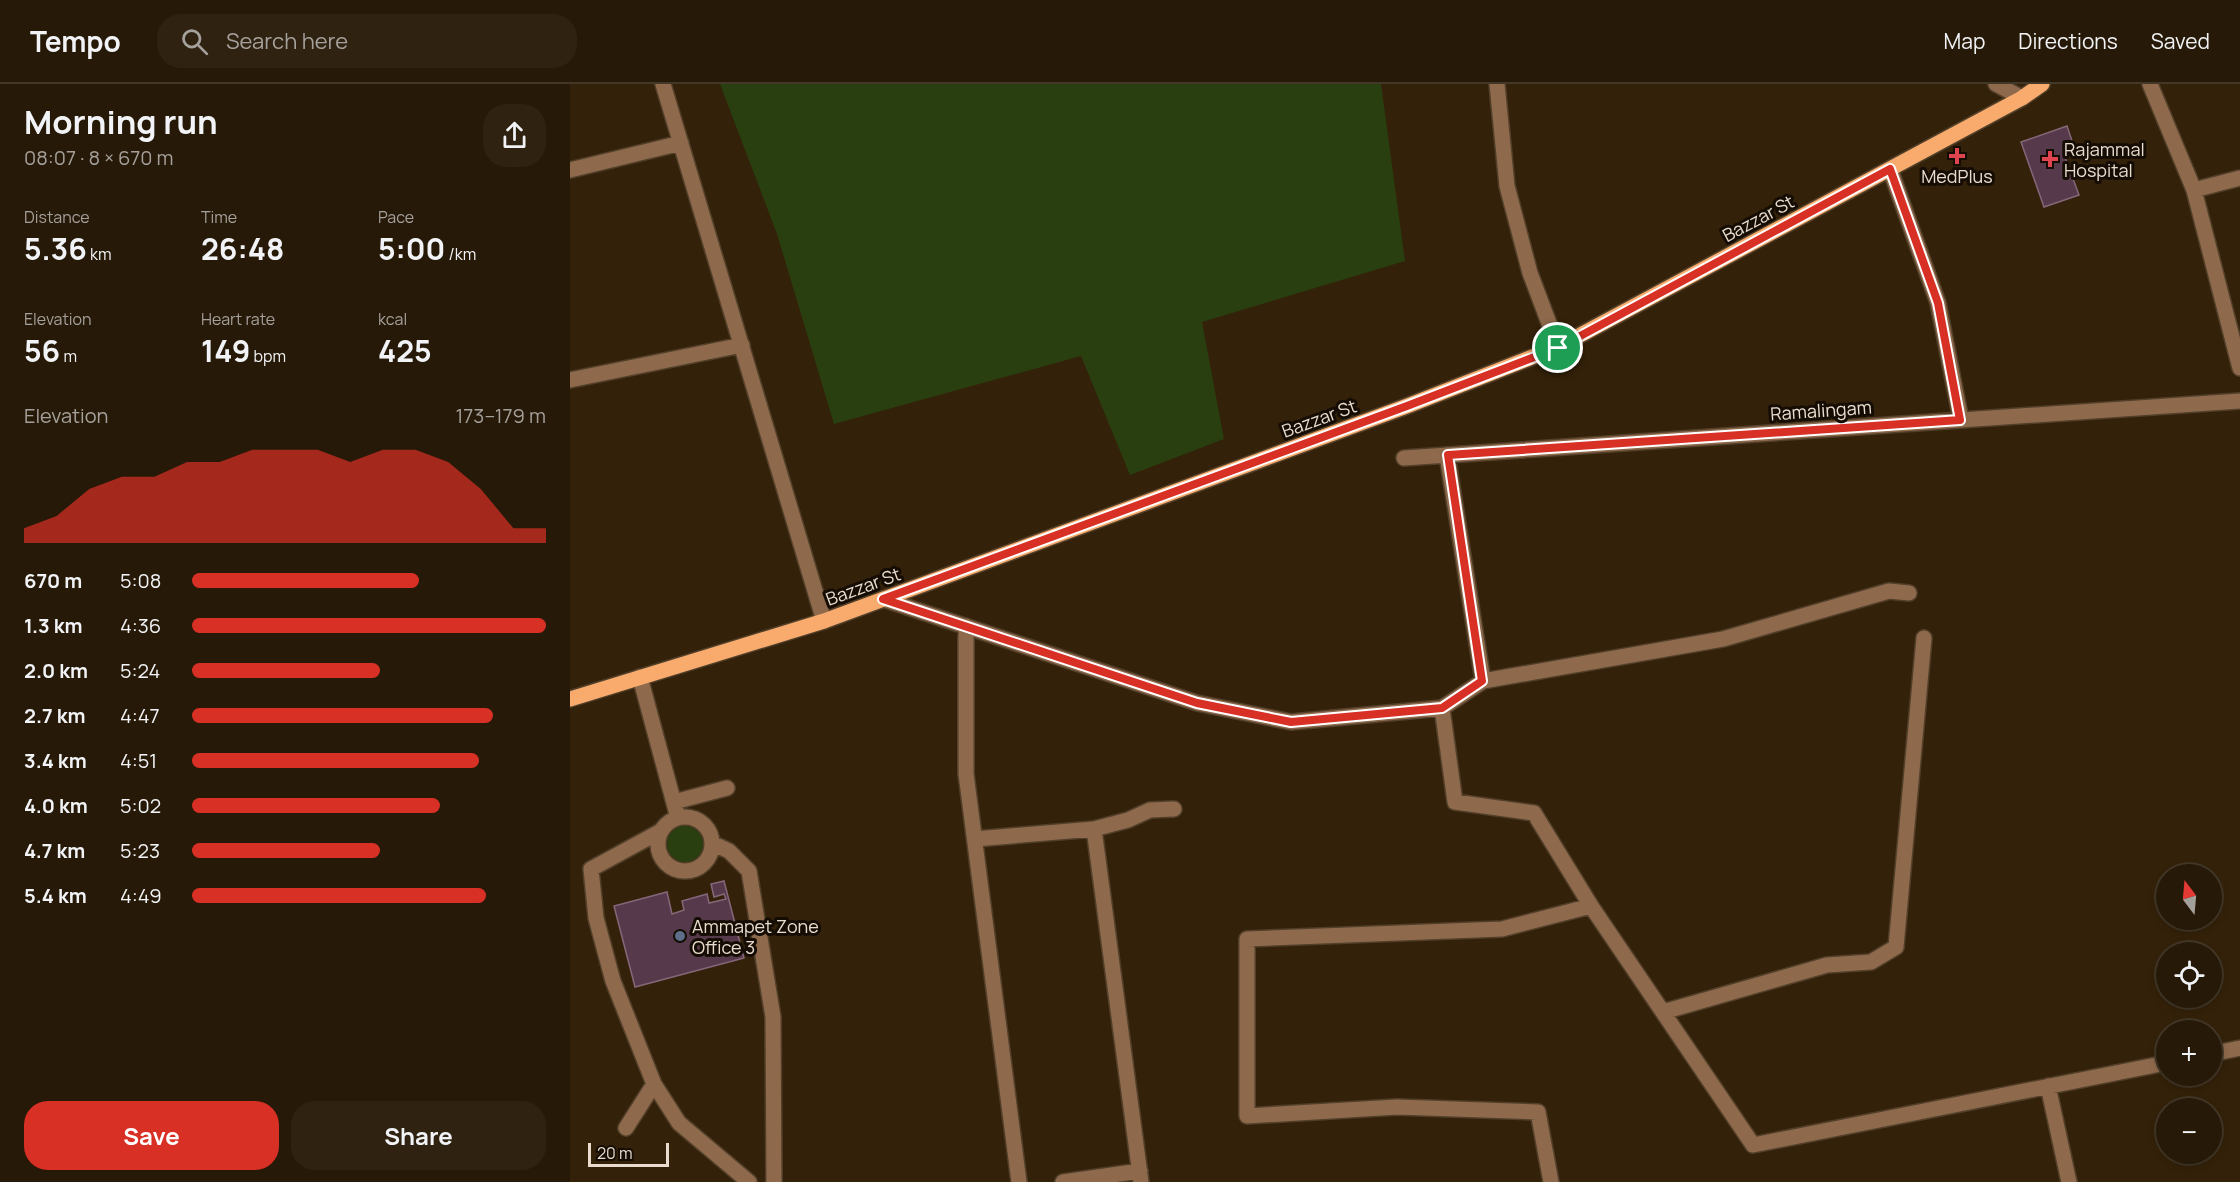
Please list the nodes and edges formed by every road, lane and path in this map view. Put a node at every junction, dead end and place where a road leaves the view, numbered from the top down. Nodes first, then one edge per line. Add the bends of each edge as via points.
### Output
1 (663, 84) edge
2 (1497, 84) edge
3 (1996, 84) edge
4 (2042, 84) edge
5 (2150, 84) edge
6 (2022, 98) junction
7 (681, 143) junction
8 (1890, 169) junction
9 (570, 170) edge
10 (2240, 178) edge
11 (2194, 190) junction
12 (742, 345) junction
13 (1558, 348) junction
14 (2240, 368) edge
15 (570, 380) edge
16 (2240, 401) edge
17 (1960, 420) junction
18 (1448, 455) junction
19 (1404, 458) dead end
20 (1909, 593) dead end
21 (883, 599) junction
22 (824, 621) junction
23 (966, 626) junction
24 (1924, 638) dead end
25 (640, 677) junction
26 (1482, 681) junction
27 (570, 699) edge
28 (1442, 708) junction
29 (727, 788) dead end
30 (674, 802) junction
31 (1174, 809) dead end
32 (678, 818) junction
33 (1094, 829) junction
34 (661, 831) junction
35 (975, 839) junction
36 (712, 843) junction
37 (1591, 906) junction
38 (1663, 1012) junction
39 (2240, 1048) edge
40 (2222, 1052) edge
41 (2156, 1065) edge
42 (654, 1084) junction
43 (2048, 1086) junction
44 (626, 1128) dead end
45 (1140, 1177) edge
46 (749, 1182) edge
47 (774, 1182) edge
48 (1019, 1182) edge
49 (1063, 1182) edge
50 (1551, 1182) edge
51 (2069, 1182) edge

1 - 7 street
2 - 13 street via 1507,186 1530,273
3 - 6 street
4 - 6 main road, Bazzar St
5 - 11 street
6 - 8 main road, Bazzar St
7 - 9 street
7 - 12 street
8 - 13 main road, Bazzar St
8 - 17 street via 1938,303
10 - 11 street
11 - 14 street
12 - 15 street
12 - 22 street
13 - 21 main road, Bazzar St
16 - 17 street, Ramalingam
17 - 18 street, Ramalingam
18 - 19 street, Ramalingam
18 - 26 street
20 - 26 street via 1889,591 1724,639
21 - 22 main road, Bazzar St
21 - 23 street
22 - 25 main road, Bazzar St
23 - 28 street via 1197,703 1291,722
23 - 35 street via 966,774
24 - 38 street via 1896,947 1871,962 1827,965
25 - 27 main road, Bazzar St
25 - 30 street
26 - 28 street
28 - 37 street via 1455,802 1534,813
29 - 30 street
30 - 32 street
31 - 33 street via 1150,810
32 - 34 street
32 - 36 street via 691,818 706,826
33 - 35 street
33 - 45 street
34 - 36 street via 661,857 683,871 700,866
34 - 42 street via 591,868 596,918 613,981
35 - 48 street
36 - 47 street via 729,851 749,871 773,1017
37 - 38 street
37 - 50 street via 1502,929 1246,939 1247,1116 1397,1107 1538,1112
38 - 43 street via 1753,1145
39 - 40 street
41 - 43 street
42 - 44 street
42 - 46 street via 679,1123
43 - 51 street
45 - 49 street

